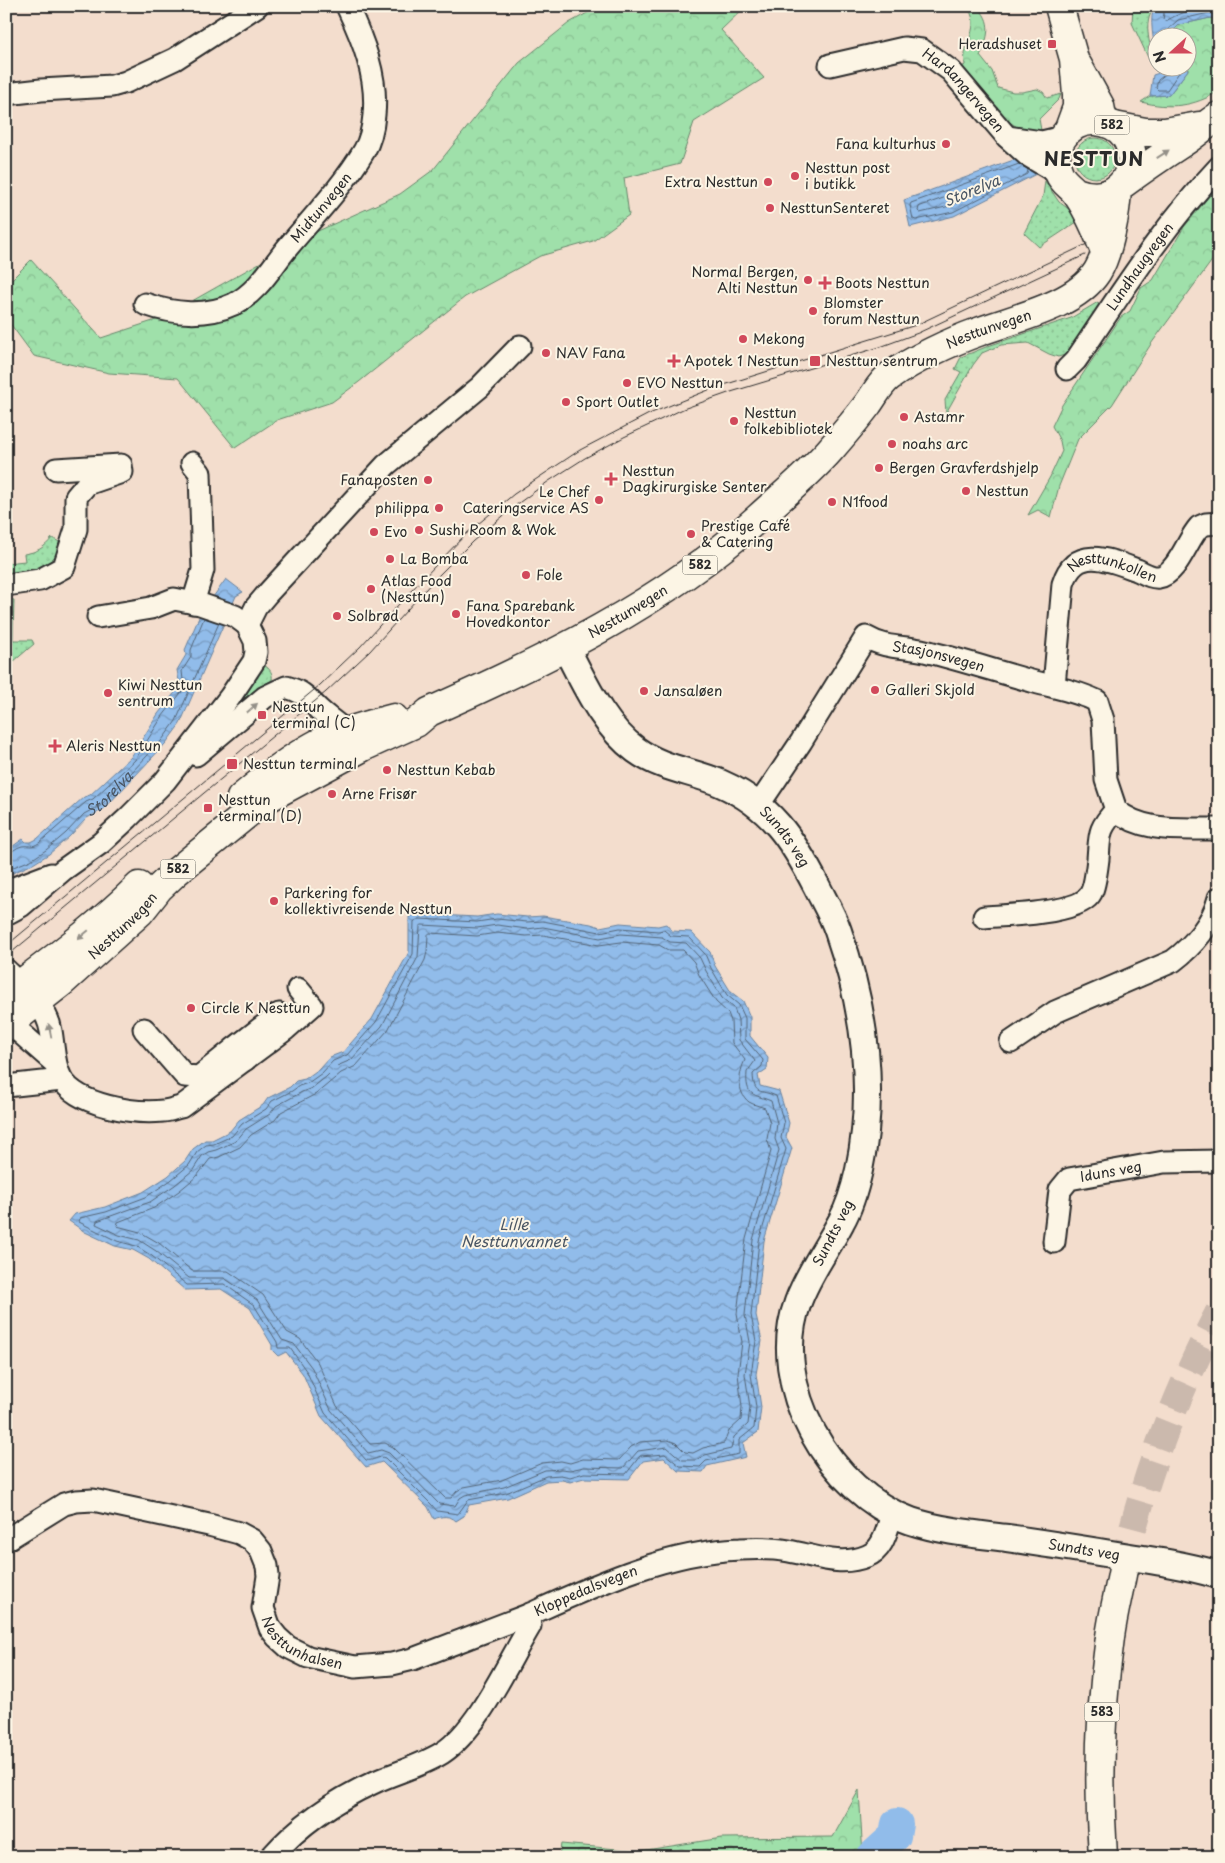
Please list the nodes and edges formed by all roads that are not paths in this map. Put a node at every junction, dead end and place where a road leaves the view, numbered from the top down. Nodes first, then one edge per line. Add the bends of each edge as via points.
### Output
1 (257, 6) edge
2 (347, 6) edge
3 (1059, 6) edge
4 (1074, 59) junction
5 (830, 66) dead end
6 (6, 94) edge
7 (1211, 121) edge
8 (1108, 124) junction
9 (1066, 133) junction
10 (1007, 137) junction
11 (1219, 167) edge
12 (1067, 183) junction
13 (1121, 186) junction
14 (1105, 251) junction
15 (145, 304) dead end
16 (520, 346) dead end
17 (1067, 369) dead end
18 (56, 469) dead end
19 (191, 472) dead end
20 (1219, 523) edge
21 (6, 585) edge
22 (197, 597) junction
23 (98, 617) dead end
24 (241, 621) junction
25 (566, 648) junction
26 (1046, 684) junction
27 (322, 713) junction
28 (355, 739) junction
29 (299, 756) junction
30 (164, 781) junction
31 (758, 806) junction
32 (1116, 810) junction
33 (1219, 829) edge
34 (63, 870) junction
35 (6, 891) edge
36 (1219, 898) edge
37 (6, 914) edge
38 (984, 917) dead end
39 (18, 988) edge
40 (298, 988) dead end
41 (279, 1014) dead end
42 (7, 1023) edge
43 (144, 1029) dead end
44 (1011, 1042) dead end
45 (240, 1054) junction
46 (58, 1072) junction
47 (6, 1086) edge
48 (1219, 1161) edge
49 (1054, 1242) dead end
50 (893, 1512) junction
51 (6, 1540) edge
52 (1123, 1569) tunnel mouth
53 (1219, 1575) edge
54 (528, 1615) junction
55 (272, 1856) edge
56 (1103, 1857) edge

1 - 6 street via 174,60 126,82 112,86
2 - 15 street, Midtunvegen via 366,50 374,85 372,131 365,150 267,274 235,304 188,313
3 - 4 main road
4 - 8 main road
4 - 9 main road via 1077,107
5 - 10 street, Hardangervegen via 904,48 922,50 951,71
7 - 8 main road, 582 via 1165,132 1145,132
13 -> 7 main road, 582
8 - 9 main road, 582 via 1085,122
8 - 13 main road, 582 via 1124,134 1130,146 1130,171
9 - 10 street, Hardangervegen via 1042,142
9 - 12 main road via 1056,155
10 - 12 street, Hardangervegen
11 - 17 street, Lundhaugvegen via 1171,221
12 - 13 main road, 582 via 1086,196 1097,197
12 - 14 main road via 1094,224
13 - 14 main road, Nesttunvegen / 582
14 - 25 main road, Nesttunvegen / 582 via 1097,271 1072,296 975,333 888,377 829,451 720,550 648,601
16 - 24 street via 480,387 386,465
18 - 21 street via 121,465 122,472 87,484 76,497 76,528 64,567 40,580
19 - 22 street via 200,473 203,570
20 - 26 street, Nesttunkollen via 1198,527 1175,565 1159,577 1093,557 1071,568 1063,584
22 - 23 street via 174,599 151,608
22 - 24 street
24 - 30 street via 255,641 254,661
25 - 28 main road, Nesttunvegen / 582 via 429,712 416,711
25 - 31 street, Sundts veg via 605,717 636,750 654,762 740,792
26 - 31 street, Stasjonsvegen via 955,658 884,646 866,637
26 - 32 street, Stasjonsvegen via 1081,693 1097,701 1103,720 1106,780
27 - 28 street
27 - 29 street, Nesttunvegen via 320,727
30 -> 27 street via 276,690 286,687 297,690
28 - 29 main road, Nesttunvegen / 582 via 325,740
28 - 39 main road, Nesttunvegen / 582 via 264,800 176,872 140,912
29 -> 39 main road, Nesttunvegen / 582 via 259,783 177,848 121,904
30 - 34 street via 101,843
31 - 50 street, Sundts veg via 776,821 794,844 837,926 852,972 868,1065 867,1120 856,1186 844,1219 798,1301 791,1326 792,1376 799,1403 822,1447 839,1470 875,1503
32 - 33 street via 1139,823 1156,827
32 - 38 street via 1100,831 1092,893 1083,902 1066,908
34 - 35 street
34 - 37 street via 21,906
36 - 44 street via 1211,919 1173,961 1055,1012
39 - 42 main road, Nesttunvegen / 582
46 -> 39 street via 51,1028
40 - 45 street via 312,1006 286,1029
41 - 45 street
42 - 46 street
43 - 45 street via 185,1076 199,1077
45 - 46 street via 197,1097 181,1107 166,1111 116,1108 91,1101 69,1087
46 - 47 street
48 - 49 street, Iduns veg via 1164,1162 1069,1179 1060,1190
50 - 53 street, Sundts veg via 929,1525 1176,1564
50 - 54 street, Kloppedalsvegen via 878,1549 869,1556 838,1562 765,1548 706,1552 644,1567
51 - 54 street, Nesttunhalsen via 64,1504 93,1500 238,1533 252,1540 267,1566 263,1608 277,1637 288,1647 308,1656 355,1668 413,1659
52 - 56 main road, 583 via 1110,1636 1102,1714 1100,1786
54 - 55 street, Kloppedalsvegen via 530,1626 477,1717 456,1742 421,1764 375,1782 336,1803 295,1832

